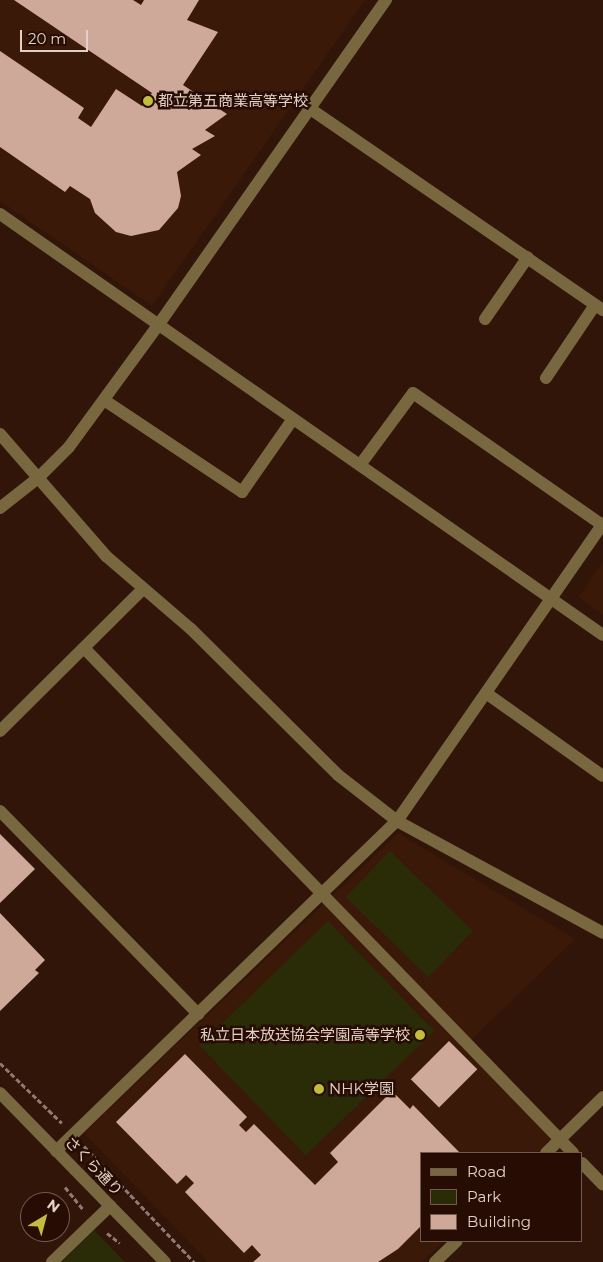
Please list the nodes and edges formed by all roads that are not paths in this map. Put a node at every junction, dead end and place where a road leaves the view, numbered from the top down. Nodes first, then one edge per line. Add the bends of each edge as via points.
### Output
1 (386, 0) edge
2 (309, 108) junction
3 (0, 214) edge
4 (528, 257) junction
5 (599, 308) edge
6 (485, 320) dead end
7 (159, 324) junction
8 (546, 378) dead end
9 (104, 400) junction
10 (293, 419) junction
11 (0, 434) edge
12 (360, 465) junction
13 (38, 478) junction
14 (0, 508) edge
15 (602, 524) edge
16 (142, 590) junction
17 (550, 598) junction
18 (603, 635) edge
19 (84, 648) junction
20 (486, 693) junction
21 (0, 730) edge
22 (603, 776) edge
23 (0, 811) edge
24 (397, 821) junction
25 (322, 894) junction
26 (603, 933) edge
27 (198, 1014) junction
28 (0, 1093) edge
29 (603, 1097) edge
30 (560, 1140) junction
31 (56, 1152) junction
32 (547, 1152) edge
33 (571, 1152) edge
34 (583, 1164) edge
35 (603, 1185) edge
36 (110, 1206) junction
37 (456, 1242) edge
38 (438, 1261) edge
39 (52, 1262) edge
40 (165, 1262) edge

1 - 2 street
2 - 4 street
2 - 7 street
3 - 7 street
4 - 5 street
4 - 6 street
5 - 8 street
7 - 9 street
7 - 10 street
9 - 10 street via 242,492
9 - 13 street via 69,447
10 - 12 street
11 - 13 street
12 - 15 street via 413,393
12 - 17 street
13 - 14 street
13 - 16 street via 106,556
15 - 17 street
16 - 19 street
16 - 24 street via 191,629 338,774
17 - 18 street
17 - 20 street
19 - 21 street
19 - 25 street
20 - 22 street
20 - 24 street
23 - 27 street
24 - 25 street
24 - 26 street
25 - 27 street
25 - 30 street
27 - 31 street
28 - 31 street, さくら通り
29 - 30 street
30 - 32 street
30 - 33 street
31 - 36 street, さくら通り
34 - 35 street
36 - 39 street
36 - 40 street, さくら通り
37 - 38 street

